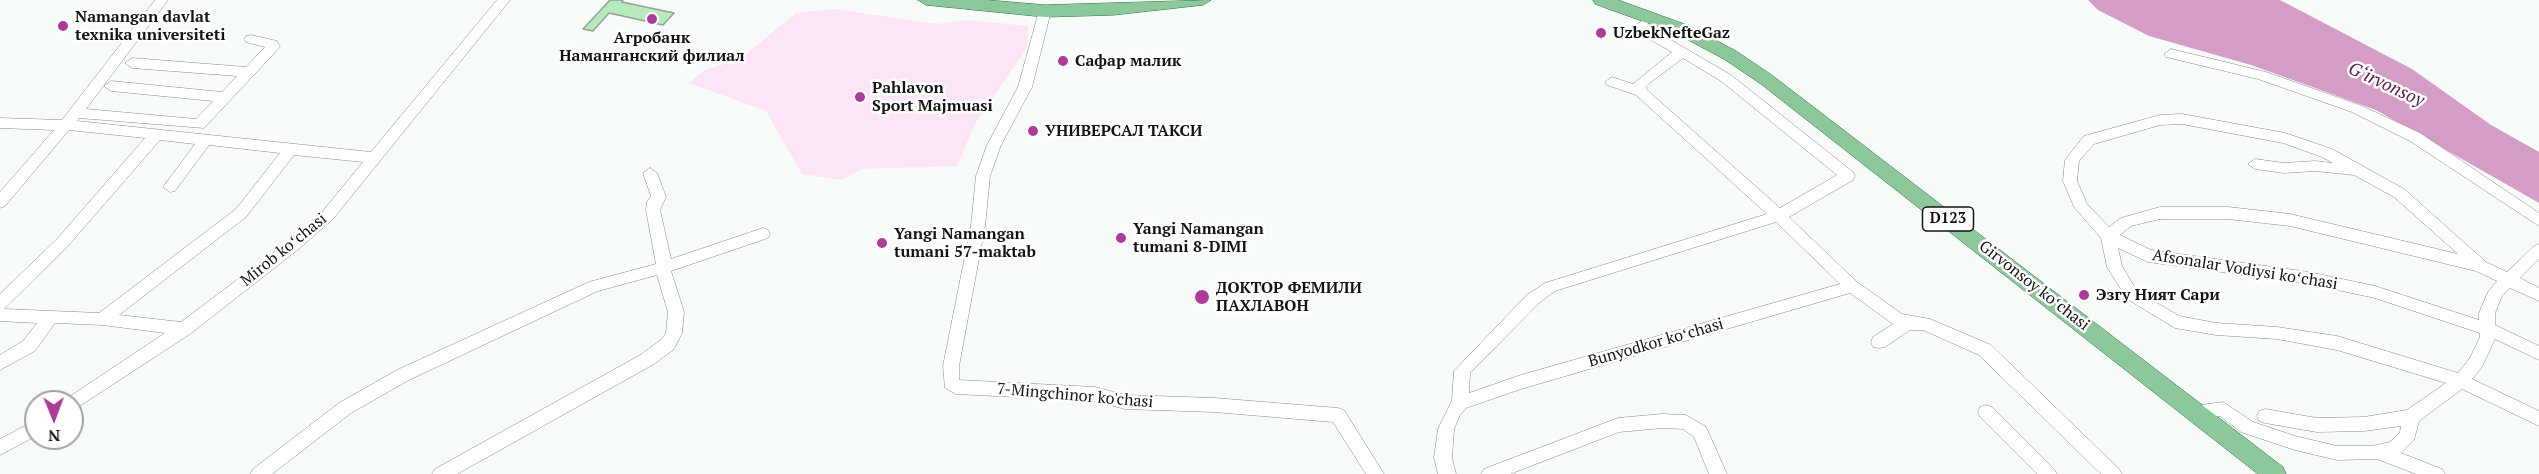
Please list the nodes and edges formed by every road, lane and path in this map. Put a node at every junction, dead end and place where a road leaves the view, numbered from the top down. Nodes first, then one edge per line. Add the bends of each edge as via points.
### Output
1 (162, 0) edge
2 (504, 0) edge
3 (926, 0) edge
4 (1203, 0) edge
5 (1601, 0) edge
6 (1045, 11) junction
7 (1642, 25) dead end
8 (251, 39) dead end
9 (1682, 52) junction
10 (2171, 54) dead end
11 (132, 63) dead end
12 (248, 72) junction
13 (1612, 82) dead end
14 (111, 86) dead end
15 (1641, 92) junction
16 (227, 97) junction
17 (69, 119) junction
18 (0, 123) edge
19 (155, 136) junction
20 (205, 141) junction
21 (290, 150) junction
22 (374, 158) junction
23 (2255, 164) dead end
24 (2364, 172) junction
25 (650, 173) dead end
26 (170, 187) dead end
27 (2, 198) edge
28 (1779, 216) junction
29 (2539, 220) edge
30 (763, 234) dead end
31 (2108, 236) junction
32 (2539, 250) edge
33 (2481, 266) junction
34 (662, 268) junction
35 (2507, 281) junction
36 (1852, 286) junction
37 (2539, 295) edge
38 (0, 304) edge
39 (0, 315) edge
40 (50, 318) junction
41 (102, 319) junction
42 (1907, 323) junction
43 (184, 329) junction
44 (2488, 329) junction
45 (1879, 342) dead end
46 (2539, 353) edge
47 (0, 363) edge
48 (2461, 381) junction
49 (84, 396) edge
50 (1460, 403) junction
51 (1986, 412) dead end
52 (2265, 416) dead end
53 (2199, 417) junction
54 (2411, 417) junction
55 (2539, 419) edge
56 (24, 434) edge
57 (0, 448) edge
58 (2377, 452) junction
59 (259, 474) edge
60 (441, 474) edge
61 (1375, 474) edge
62 (1447, 474) edge
63 (1490, 474) edge
64 (1718, 474) edge
65 (2048, 474) edge
66 (2114, 474) edge
67 (2275, 474) edge
68 (2436, 474) edge

1 - 17 street
2 - 22 street, Mirob koʻchasi
3 - 6 main road
4 - 6 main road via 1133,8
5 - 53 main road, Girvonsoy koʻchasi / D123 via 1681,29 1767,80
6 - 61 street, 7-Mingchinor ko'chasi via 1025,87 994,145 983,176 951,383 956,387 1095,394 1125,402 1338,415
7 - 9 street via 1647,32
8 - 12 street via 273,47
9 - 15 street via 1646,79 1639,86
9 - 28 street via 1726,78 1848,176
10 - 29 street via 2261,75 2357,109 2415,137
11 - 12 street
12 - 16 street
13 - 15 street
14 - 16 street
15 - 28 street
16 - 17 street via 199,124
17 - 18 street
17 - 19 street
17 - 27 street
19 - 20 street
19 - 38 street via 62,243
20 - 21 street
20 - 26 street
21 - 22 street
21 - 41 street via 241,213
22 - 43 street, Mirob koʻchasi via 328,215
23 - 24 street
24 - 31 street, Afsonalar Vodiysi koʻchasi via 2327,153 2245,129 2182,119 2120,129 2089,140 2072,160 2070,181 2081,207
24 - 33 street, Afsonalar Vodiysi koʻchasi via 2399,193
25 - 34 street via 659,197 653,210
28 - 36 street
28 - 50 street via 1550,287 1533,299 1462,371
30 - 34 street
31 - 33 street, Afsonalar Vodiysi koʻchasi via 2126,222 2160,213 2228,213 2290,220
31 - 44 street, Afsonalar Vodiysi koʻchasi via 2148,256 2309,278 2375,292
31 - 48 street via 2115,267 2132,295 2175,322 2337,343
32 - 35 street
33 - 35 street, Afsonalar Vodiysi koʻchasi
34 - 59 street via 594,286 403,375 324,422
34 - 60 street via 676,312 674,333 668,344 648,359
35 - 37 street, Afsonalar Vodiysi koʻchasi
35 - 44 street via 2496,292 2487,313
36 - 42 street
36 - 50 street, Bunyodkor koʻchasi
39 - 40 street
40 - 41 street
40 - 47 street via 27,348
41 - 43 street
42 - 45 street
42 - 66 street via 1924,324 1985,350
43 - 49 street, Mirob koʻchasi
44 - 46 street, Afsonalar Vodiysi koʻchasi
44 - 48 street via 2476,362
48 - 54 street
48 - 55 street
50 - 62 street via 1446,429 1443,458
51 - 65 street
52 - 54 street via 2317,425
53 - 58 street via 2206,410 2223,409 2247,428 2295,444 2337,453
53 - 67 main road, Girvonsoy koʻchasi / D123
54 - 58 street via 2408,435 2395,448
56 - 57 street
58 - 68 street
63 - 64 street via 1618,425 1662,421 1686,422 1700,432

